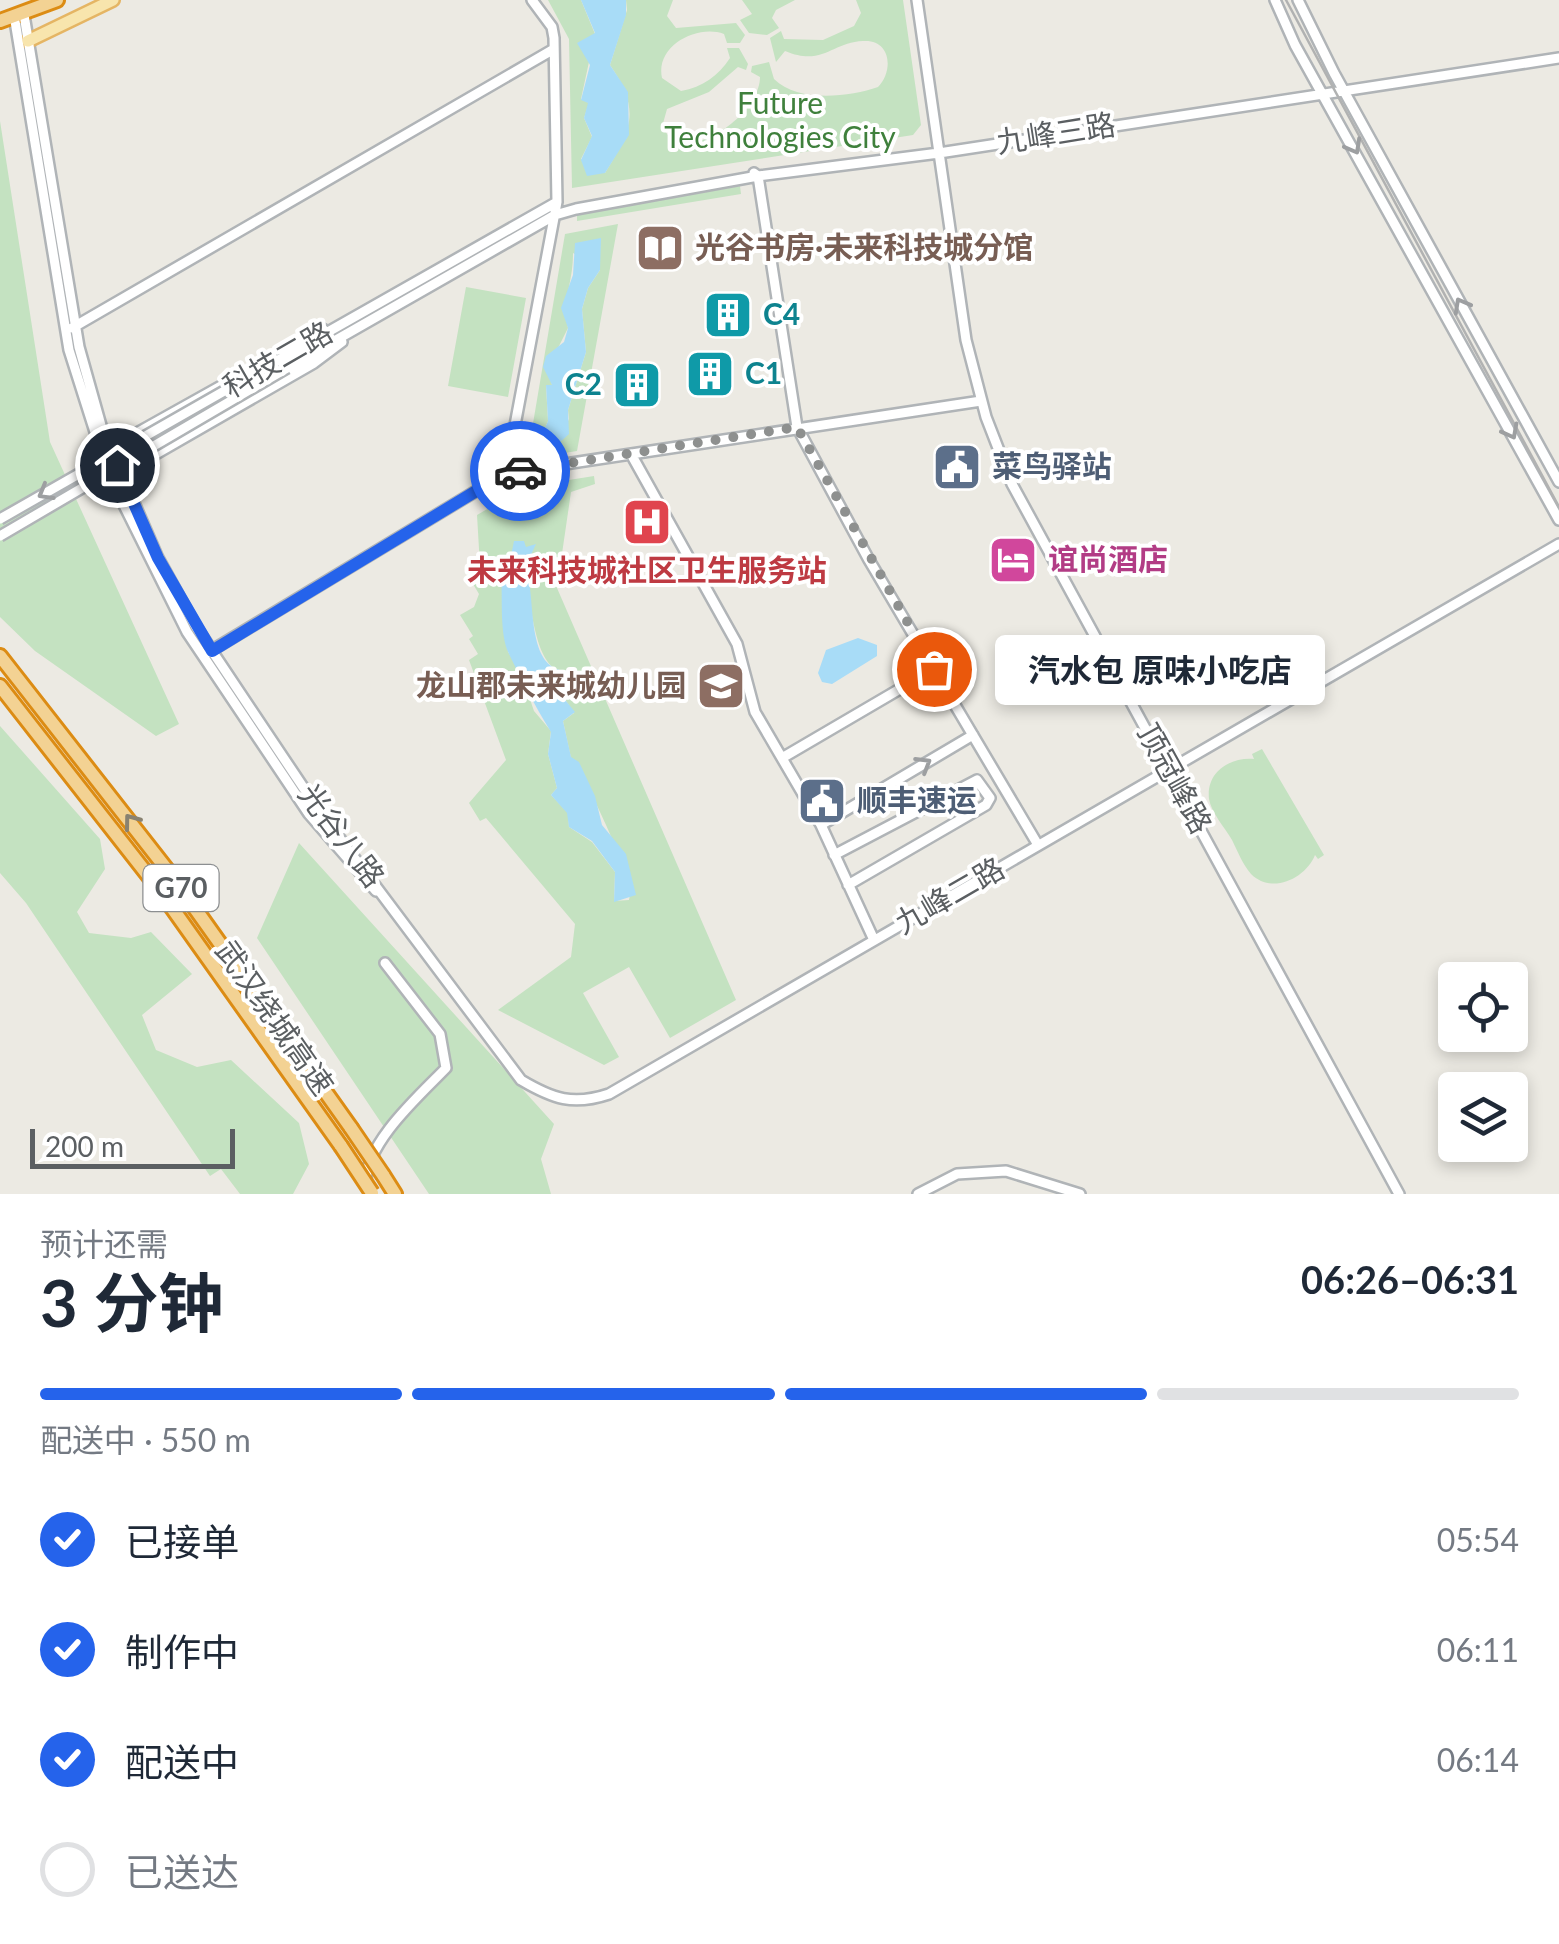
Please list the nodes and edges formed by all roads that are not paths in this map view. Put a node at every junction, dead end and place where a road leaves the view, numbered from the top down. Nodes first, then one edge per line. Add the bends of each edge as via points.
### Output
1 (44, 0) edge
2 (57, 0) edge
3 (113, 0) edge
4 (532, 0) edge
5 (917, 0) edge
6 (1275, 0) edge
7 (1298, 0) edge
8 (7, 17) edge
9 (28, 41) junction
10 (554, 49) junction
11 (1559, 58) edge
12 (1345, 90) junction
13 (1324, 93) junction
14 (939, 153) junction
15 (755, 174) junction
16 (557, 202) junction
17 (555, 215) junction
18 (350, 320) junction
19 (70, 329) junction
20 (356, 330) junction
21 (284, 363) junction
22 (981, 401) junction
23 (797, 427) junction
24 (110, 448) junction
25 (631, 454) junction
26 (506, 473) junction
27 (121, 474) junction
28 (1559, 482) edge
29 (0, 520) edge
30 (1559, 520) edge
31 (0, 536) edge
32 (1559, 544) edge
33 (208, 653) junction
34 (0, 656) edge
35 (934, 669) junction
36 (0, 686) edge
37 (973, 736) junction
38 (782, 758) junction
39 (1168, 768) junction
40 (821, 825) junction
41 (1038, 845) junction
42 (834, 855) junction
43 (848, 884) junction
44 (394, 908) joint
45 (874, 940) junction
46 (385, 963) dead end
47 (371, 1194) edge
48 (395, 1194) edge
49 (918, 1194) edge
50 (1080, 1194) edge
51 (1399, 1194) edge

1 - 8 highway
2 - 8 highway
3 - 9 main road
4 - 10 street via 552,27
5 - 14 street, 顶冠峰路
6 - 13 street
7 - 12 street
8 - 9 street, 光谷八路
8 - 19 street, 光谷八路
9 - 19 street, 光谷八路
10 - 16 street
10 - 19 street
11 - 12 street, 九峰三路
12 - 13 street, 九峰三路
28 -> 12 street
13 - 14 street, 九峰三路
13 -> 30 street
14 - 15 street, 九峰三路
14 - 22 street, 顶冠峰路
15 - 17 street, 九峰三路
15 - 23 street
16 - 17 street
16 - 18 street, 科技二路
17 - 20 street, 科技二路
17 - 26 street
18 - 21 street, 科技二路
18 - 24 street via 297,341
19 - 24 street, 光谷八路
19 - 33 street, 光谷八路 via 92,432 108,473 149,562
20 - 21 street, 科技二路
20 - 27 street via 314,363
21 -> 29 street, 科技二路, bridge
21 - 31 street, 科技二路, bridge
22 - 23 street
22 - 39 street, 顶冠峰路 via 1012,484
23 - 25 street
23 - 35 street
24 - 27 street, 光谷八路
25 - 26 street
25 - 38 street via 737,644 755,712
26 - 33 street
27 - 33 street, 光谷八路
32 - 39 street, 九峰二路
33 - 44 street, 光谷八路
48 -> 34 highway, 武汉绕城高速 / G70, bridge via 172,876
35 - 37 street
35 - 38 street
36 - 47 highway, 武汉绕城高速 / G70, bridge via 170,904
40 -> 37 street
37 - 41 street
38 - 40 street
39 - 41 street, 九峰二路
39 - 51 street, 顶冠峰路
40 - 42 street
41 - 45 street, 九峰二路
42 - 43 street
42 - 43 street via 977,780 990,798
43 - 45 street
44 - 45 street, 九峰二路 via 522,1080 552,1098 582,1103 609,1094
46 - 47 street via 440,1034 446,1068 394,1122 366,1170
49 - 50 street via 958,1174 1006,1171

